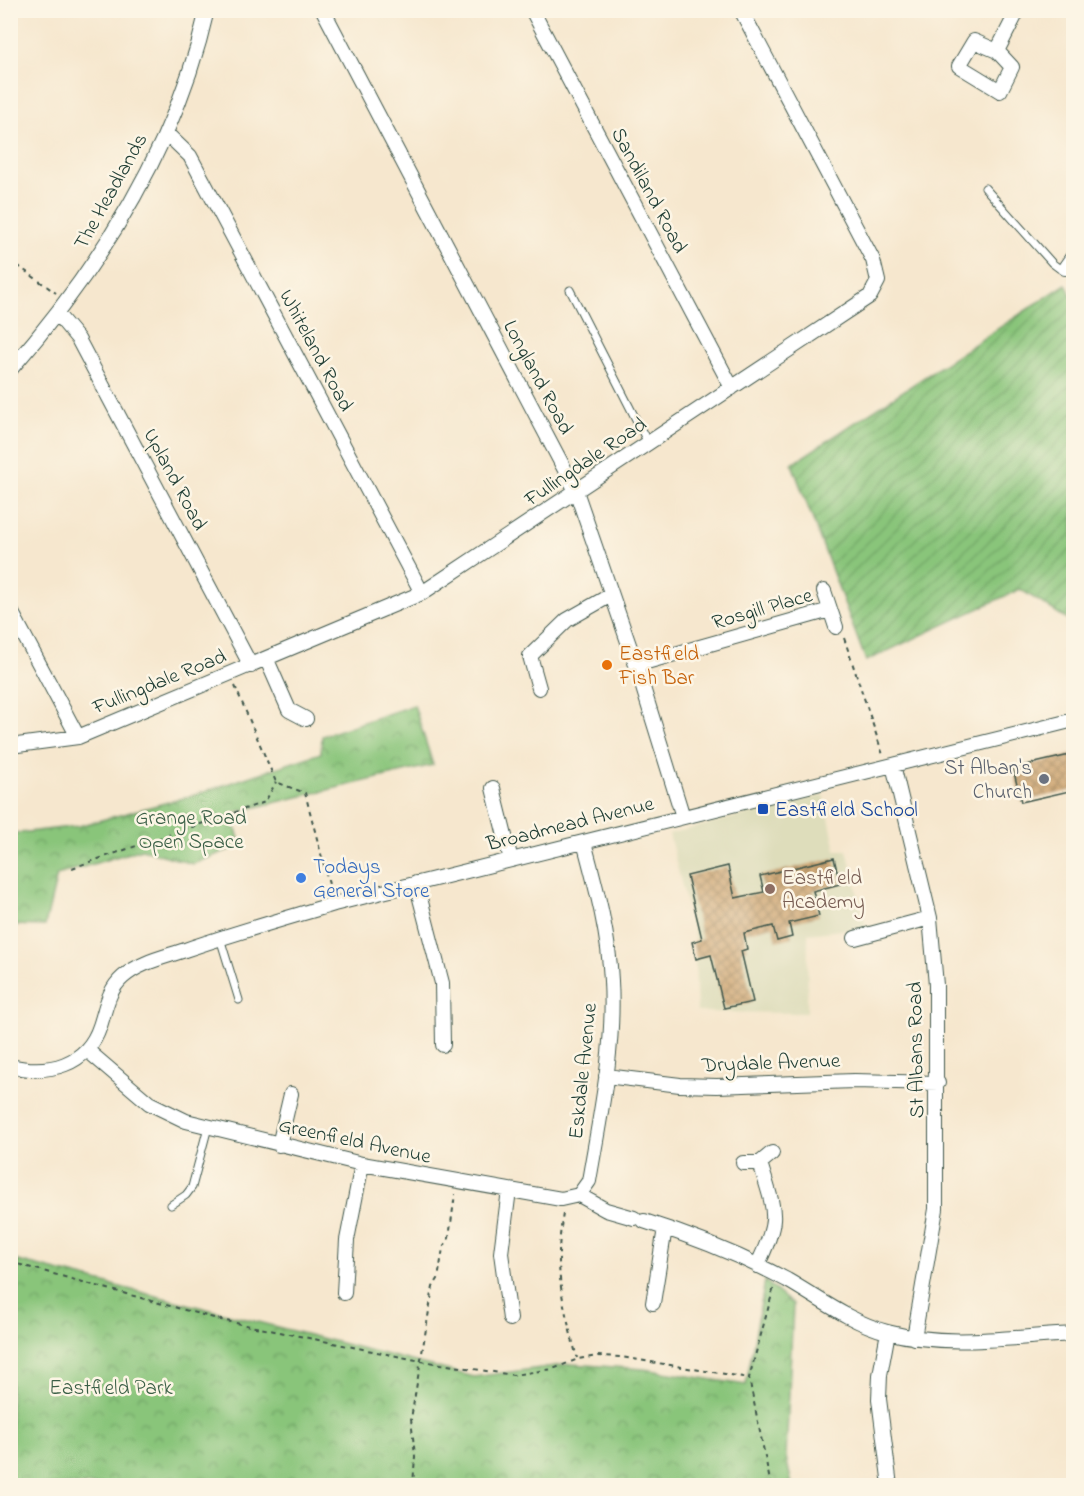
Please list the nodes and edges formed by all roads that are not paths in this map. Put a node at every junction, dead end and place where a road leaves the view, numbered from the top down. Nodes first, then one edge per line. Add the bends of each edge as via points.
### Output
1 (207, 10) edge
2 (323, 10) edge
3 (532, 10) edge
4 (741, 10) edge
5 (1018, 10) edge
6 (997, 51) dead end
7 (166, 133) junction
8 (985, 188) dead end
9 (1074, 255) edge
10 (1065, 268) joint
11 (570, 290) dead end
12 (58, 315) junction
13 (10, 370) edge
14 (732, 388) junction
15 (649, 444) junction
16 (576, 491) junction
17 (824, 591) dead end
18 (422, 593) junction
19 (611, 595) junction
20 (10, 609) edge
21 (830, 610) junction
22 (836, 627) road end
23 (267, 660) junction
24 (636, 665) junction
25 (251, 666) junction
26 (539, 688) dead end
27 (306, 719) dead end
28 (1074, 720) edge
29 (78, 737) junction
30 (10, 746) edge
31 (890, 766) junction
32 (493, 788) dead end
33 (682, 817) junction
34 (584, 842) junction
35 (511, 860) junction
36 (416, 883) junction
37 (930, 918) junction
38 (220, 938) junction
39 (855, 938) dead end
40 (239, 1000) dead end
41 (443, 1044) dead end
42 (87, 1050) junction
43 (10, 1066) edge
44 (606, 1076) junction
45 (938, 1083) junction
46 (291, 1094) dead end
47 (208, 1127) junction
48 (279, 1145) junction
49 (772, 1153) dead end
50 (743, 1163) dead end
51 (760, 1163) junction
52 (362, 1164) junction
53 (509, 1190) junction
54 (572, 1197) junction
55 (171, 1205) dead end
56 (665, 1228) junction
57 (757, 1266) junction
58 (344, 1293) dead end
59 (653, 1303) dead end
60 (510, 1319) dead end
61 (888, 1332) junction
62 (1074, 1334) edge
63 (914, 1338) junction
64 (890, 1485) edge

1 - 7 street, The Headlands
2 - 16 street, Longland Road
3 - 14 street, Sandiland Road
4 - 14 street, Fullingdale Road via 873,260 878,281 863,301
5 - 6 street
7 - 12 street, The Headlands via 123,218
7 - 18 street, Whiteland Road via 190,156
8 - 10 lane via 1052,263
9 - 10 street
11 - 15 lane
12 - 13 street, The Headlands
12 - 25 street, Upland Road via 78,339
14 - 15 street, Fullingdale Road
15 - 16 street, Fullingdale Road
16 - 18 street, Fullingdale Road
16 - 19 street, Longland Road
17 - 21 street
18 - 23 street, Fullingdale Road
19 - 24 street, Longland Road
19 - 26 street via 567,620 530,656
20 - 29 street
21 - 22 street
21 - 24 street, Rosgill Place
23 - 25 street, Fullingdale Road
23 - 27 street via 289,710
24 - 33 street, Longland Road
25 - 29 street, Fullingdale Road
28 - 31 street, Broadmead Avenue
29 - 30 street, Fullingdale Road
31 - 33 street, Broadmead Avenue
31 - 37 street, St Albans Road
32 - 35 street
33 - 34 street, Broadmead Avenue
34 - 35 street, Broadmead Avenue
34 - 44 street, Eskdale Avenue via 609,957 612,1015
35 - 36 street, Broadmead Avenue
36 - 38 street, Broadmead Avenue
36 - 41 street via 442,984
37 - 39 street
37 - 45 street, St Albans Road
38 - 40 lane
38 - 42 street, Broadmead Avenue via 128,973 111,993 97,1035
42 - 43 street via 55,1068 29,1070
42 - 47 street, Greenfield Avenue via 149,1103
44 - 45 street, Drydale Avenue via 717,1086 854,1081
44 - 54 street, Eskdale Avenue via 589,1181
45 - 63 street, St Albans Road via 936,1209
46 - 48 street
47 - 48 street, Greenfield Avenue
47 - 55 lane via 192,1187
48 - 52 street, Greenfield Avenue
49 - 51 street
50 - 51 street
51 - 57 street via 775,1216
52 - 53 street, Greenfield Avenue
52 - 58 street via 347,1240
53 - 54 street, Greenfield Avenue
53 - 60 street via 501,1253
54 - 56 street, Greenfield Avenue
56 - 57 street, Greenfield Avenue
56 - 59 street
57 - 61 street, Greenfield Avenue via 851,1319
61 - 63 street, Greenfield Avenue
61 - 64 street via 879,1398
62 - 63 street, Greenfield Avenue via 963,1340

